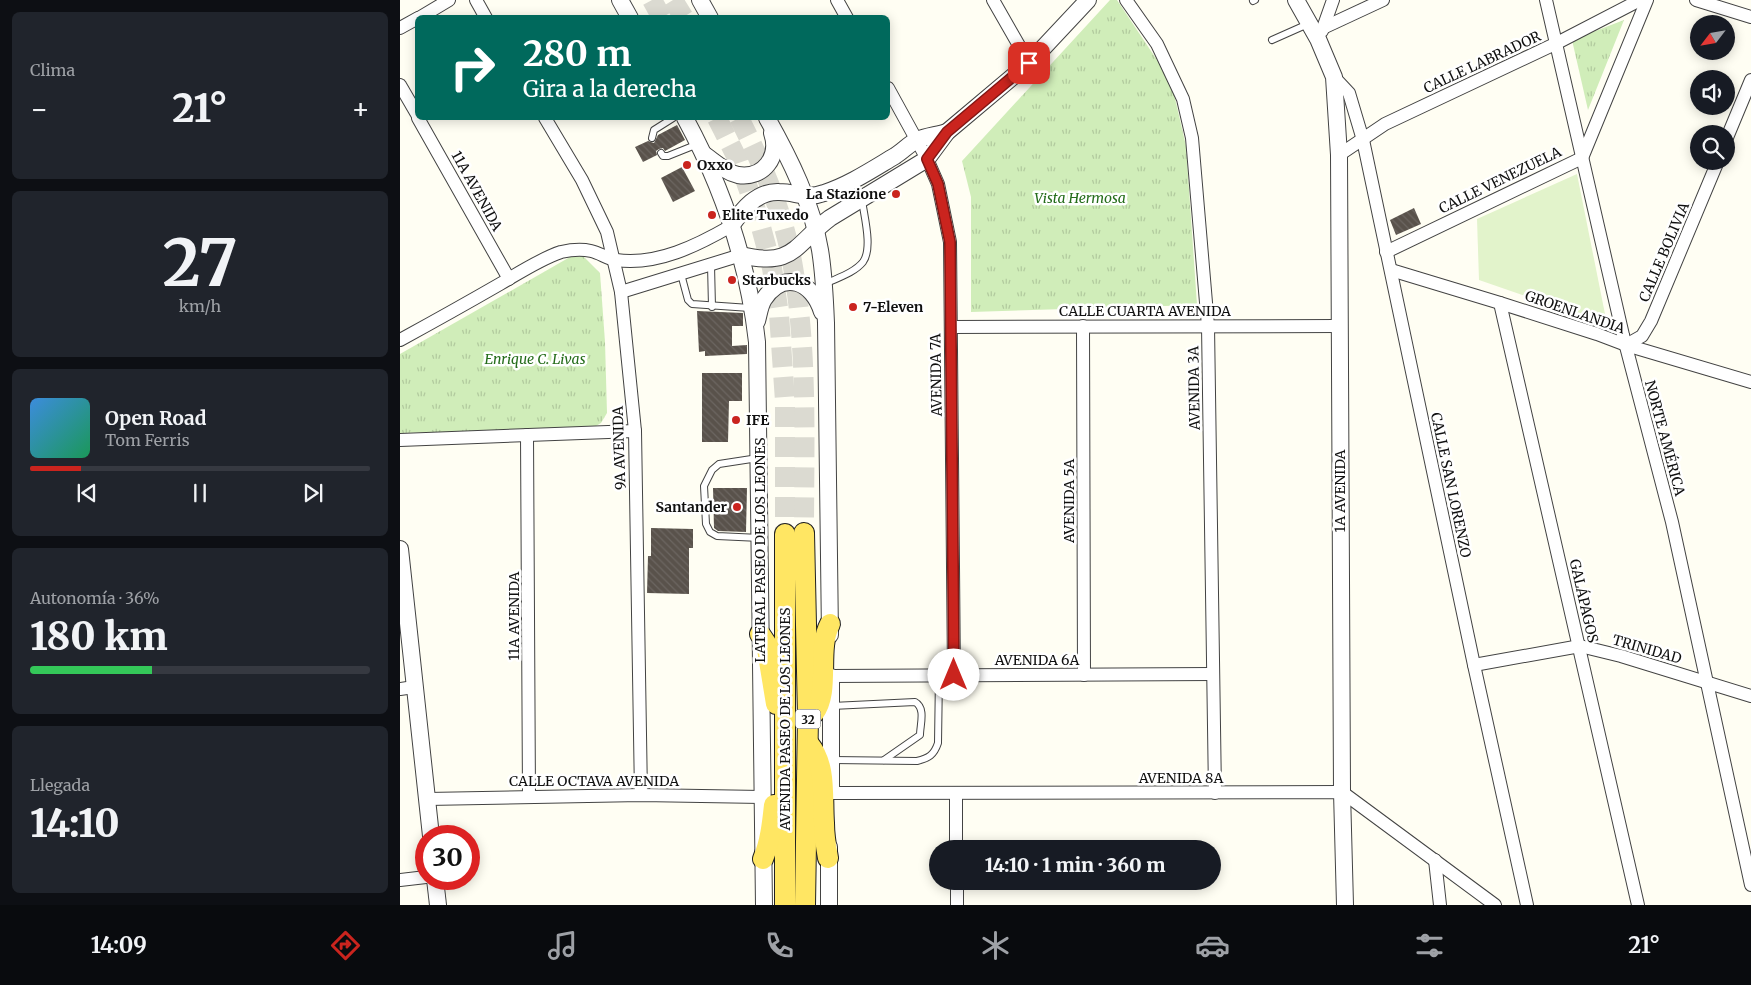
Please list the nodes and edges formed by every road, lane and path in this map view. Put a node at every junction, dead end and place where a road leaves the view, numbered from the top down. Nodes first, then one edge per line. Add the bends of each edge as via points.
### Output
1 (449, 0) edge
2 (476, 0) edge
3 (620, 0) edge
4 (700, 0) edge
5 (837, 0) edge
6 (993, 0) edge
7 (1088, 0) edge
8 (1126, 0) edge
9 (1296, 0) edge
10 (1333, 0) edge
11 (1383, 0) edge
12 (1546, 0) edge
13 (1640, 0) edge
14 (1647, 0) edge
15 (1696, 0) edge
16 (423, 15) edge
17 (484, 15) edge
18 (628, 15) edge
19 (708, 15) edge
20 (845, 15) edge
21 (1751, 17) edge
22 (415, 20) edge
23 (400, 28) edge
24 (1317, 30) junction
25 (1272, 40) dead end
26 (1557, 43) junction
27 (1029, 63) junction
28 (1334, 77) junction
29 (1751, 80) edge
30 (400, 85) edge
31 (890, 92) edge
32 (415, 112) edge
33 (420, 120) edge
34 (546, 120) edge
35 (670, 120) edge
36 (686, 120) edge
37 (768, 120) edge
38 (769, 120) edge
39 (1732, 125) edge
40 (947, 132) junction
41 (652, 138) dead end
42 (917, 140) junction
43 (1362, 140) junction
44 (702, 149) junction
45 (660, 153) dead end
46 (1339, 154) junction
47 (1582, 158) junction
48 (927, 159) junction
49 (1714, 170) edge
50 (806, 197) junction
51 (862, 199) junction
52 (731, 226) junction
53 (815, 228) junction
54 (1386, 252) junction
55 (742, 255) junction
56 (614, 260) junction
57 (711, 264) junction
58 (1391, 270) junction
59 (681, 274) junction
60 (509, 278) junction
61 (824, 285) junction
62 (621, 292) junction
63 (1500, 303) junction
64 (712, 306) junction
65 (753, 308) junction
66 (826, 323) junction
67 (756, 326) junction
68 (1083, 326) junction
69 (1208, 326) junction
70 (1339, 326) junction
71 (950, 327) junction
72 (400, 340) edge
73 (1626, 345) junction
74 (1751, 382) edge
75 (635, 431) junction
76 (527, 435) junction
77 (400, 440) edge
78 (759, 458) junction
79 (760, 538) junction
80 (400, 549) edge
81 (830, 624) junction
82 (760, 634) junction
83 (1580, 646) junction
84 (1474, 665) junction
85 (1213, 674) junction
86 (954, 675) junction
87 (1084, 675) junction
88 (831, 676) junction
89 (939, 676) junction
90 (1706, 682) junction
91 (407, 688) edge
92 (1751, 696) edge
93 (831, 706) junction
94 (808, 717) junction
95 (786, 727) junction
96 (807, 742) junction
97 (830, 760) junction
98 (883, 760) junction
99 (786, 777) junction
100 (1342, 792) junction
101 (830, 793) junction
102 (956, 793) junction
103 (1215, 793) junction
104 (641, 795) junction
105 (529, 796) junction
106 (762, 797) junction
107 (427, 799) junction
108 (430, 825) edge
109 (956, 840) edge
110 (828, 858) junction
111 (763, 859) junction
112 (1435, 860) junction
113 (415, 878) edge
114 (400, 880) edge
115 (1751, 885) edge
116 (436, 890) edge
117 (956, 890) edge
118 (438, 905) edge
119 (764, 905) edge
120 (784, 905) edge
121 (805, 905) edge
122 (829, 905) edge
123 (957, 905) edge
124 (1345, 905) edge
125 (1440, 905) edge
126 (1495, 905) edge
127 (1527, 905) edge
128 (1638, 905) edge

1 - 16 street
2 - 17 street
3 - 18 street
4 - 19 street
5 - 20 street
6 - 27 street
7 - 27 street
8 - 69 street, AVENIDA 3A via 1157,44 1183,99 1192,138
9 - 24 street, 1A AVENIDA
10 - 24 street
11 - 24 street
12 - 26 street, NORTE AMÉRICA
13 - 26 street, CALLE LABRADOR
14 - 47 street, CALLE VENEZUELA
15 - 21 street
22 - 23 street
24 - 25 lane
24 - 28 street, 1A AVENIDA
26 - 43 street, CALLE LABRADOR via 1385,124
26 - 47 street, NORTE AMÉRICA
27 - 40 street
28 - 43 street, CALLE SAN LORENZO via 1349,93
28 - 46 street, 1A AVENIDA
29 - 39 street
30 - 32 street, 11A AVENIDA
31 - 42 street, AVENIDA 7A
33 - 60 street, 11A AVENIDA
34 - 56 street, 9A AVENIDA via 593,201 607,232
35 - 41 lane via 654,130
36 - 44 street, LATERAL PASEO DE LOS LEONES
37 - 44 street via 775,149 769,163 759,172 737,175 726,170
38 - 50 street
40 - 42 street
40 - 48 street
42 - 48 street, AVENIDA 7A
42 - 50 street via 839,187
43 - 46 street, CALLE LABRADOR
43 - 54 street, CALLE SAN LORENZO
44 - 45 lane via 668,156
44 - 52 street, LATERAL PASEO DE LOS LEONES via 722,194
46 - 70 street, 1A AVENIDA
47 - 54 street, CALLE VENEZUELA
47 - 73 street, NORTE AMÉRICA
48 - 51 street
48 - 71 street, AVENIDA 7A via 938,184 950,242
49 - 73 street, CALLE BOLIVIA via 1651,321 1642,336
50 - 52 street via 766,193 754,199
50 - 53 street
51 - 53 street
51 - 61 lane via 868,253 856,268
52 - 55 street, LATERAL PASEO DE LOS LEONES
52 - 56 street via 708,240 663,256 634,261
53 - 55 street via 798,248 784,257 769,260
53 - 61 street
54 - 58 street, CALLE SAN LORENZO
55 - 57 street
55 - 65 street, LATERAL PASEO DE LOS LEONES
56 - 60 street via 591,251 560,252
56 - 62 street, 9A AVENIDA
57 - 59 street
57 - 64 lane
58 - 63 street, GROENLANDIA
58 - 84 street, CALLE SAN LORENZO
59 - 62 street
59 - 64 lane via 688,300 692,304
60 - 72 street
61 - 66 street
62 - 75 street, 9A AVENIDA
63 - 73 street, GROENLANDIA
63 - 83 street, GALÁPAGOS
64 - 65 lane
65 - 67 street, LATERAL PASEO DE LOS LEONES
66 - 67 street via 812,291 802,284 790,282 770,291 763,300
66 - 81 street
67 - 78 street, LATERAL PASEO DE LOS LEONES
68 - 69 street, CALLE CUARTA AVENIDA
68 - 71 street, CALLE CUARTA AVENIDA
68 - 87 street, AVENIDA 5A
69 - 70 street, CALLE CUARTA AVENIDA
69 - 85 street, AVENIDA 3A
70 - 100 street, 1A AVENIDA
71 - 86 street, AVENIDA 7A
73 - 74 street, GROENLANDIA
73 - 90 street, NORTE AMÉRICA via 1672,522
75 - 76 street
75 - 104 street, 9A AVENIDA
76 - 77 street
76 - 105 street, 11A AVENIDA
78 - 79 street, LATERAL PASEO DE LOS LEONES
78 - 79 lane via 718,464 704,486 706,524 710,532 717,536
79 - 82 street, LATERAL PASEO DE LOS LEONES
80 - 91 street
81 - 88 street
81 - 94 main road via 825,638 821,697 818,707
82 - 95 main road via 766,643 776,705
82 - 106 street, LATERAL PASEO DE LOS LEONES
83 - 84 street, TRINIDAD
83 - 90 street, TRINIDAD
83 - 128 street, GALÁPAGOS
84 - 127 street, CALLE SAN LORENZO
85 - 87 street, AVENIDA 6A
85 - 103 street, AVENIDA 3A
86 - 87 street, AVENIDA 6A
86 - 89 street, AVENIDA 6A
88 - 89 street, AVENIDA 6A
88 - 93 street
89 - 98 lane via 938,743 934,753 917,761
90 - 92 street, TRINIDAD
90 - 115 street, NORTE AMÉRICA
91 - 107 street
93 - 97 street
93 - 98 lane via 920,704 920,735
94 - 95 main road, AVENIDA PASEO DE LOS LEONES / 32 via 794,533
94 - 96 main road, AVENIDA PASEO DE LOS LEONES / 32
95 - 99 main road, AVENIDA PASEO DE LOS LEONES / 32
96 - 110 main road via 822,771
96 - 121 main road, AVENIDA PASEO DE LOS LEONES / 32
97 - 98 lane
97 - 101 street
99 - 111 main road via 776,790 768,847
99 - 120 main road, AVENIDA PASEO DE LOS LEONES / 32
100 - 103 street, AVENIDA 8A
100 - 112 street
100 - 124 street, 1A AVENIDA
101 - 102 street, AVENIDA 8A
101 - 110 street
102 - 103 street, AVENIDA 8A
102 - 109 street
104 - 105 street, CALLE OCTAVA AVENIDA
104 - 106 street, CALLE OCTAVA AVENIDA
105 - 107 street, CALLE OCTAVA AVENIDA
106 - 111 street, LATERAL PASEO DE LOS LEONES
107 - 108 street
110 - 122 street
111 - 119 street, LATERAL PASEO DE LOS LEONES
112 - 125 street
112 - 126 street
113 - 114 street
116 - 118 street
117 - 123 street

